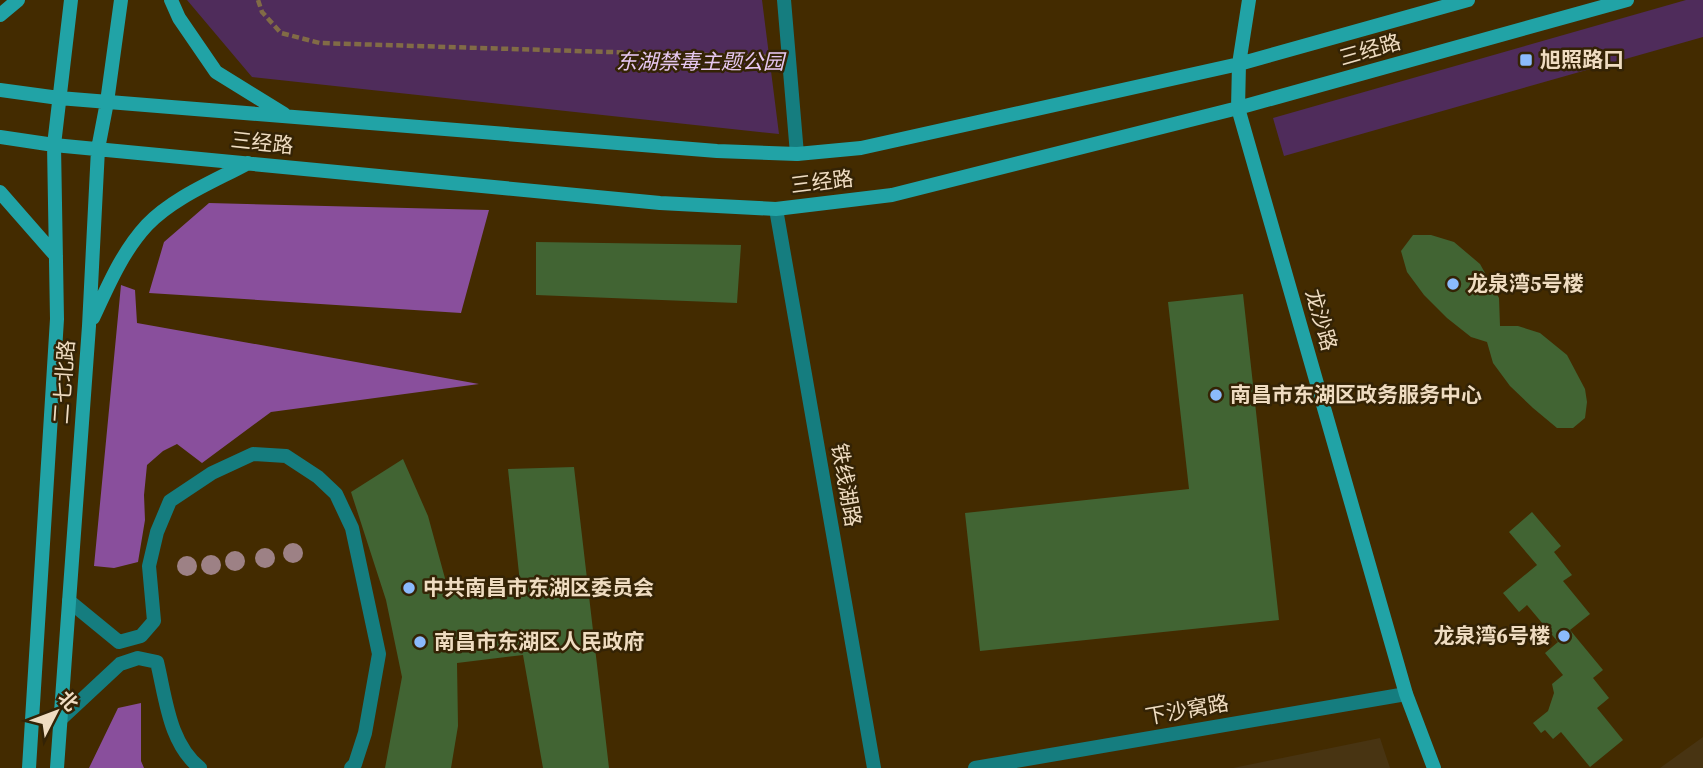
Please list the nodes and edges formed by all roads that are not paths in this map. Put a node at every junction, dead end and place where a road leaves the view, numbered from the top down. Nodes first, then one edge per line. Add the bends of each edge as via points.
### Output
1 (18, 0) edge
2 (71, 0) edge
3 (121, 0) edge
4 (171, 0) edge
5 (784, 0) edge
6 (1249, 0) edge
7 (1468, 0) edge
8 (1627, 0) edge
9 (0, 15) edge
10 (1239, 64) junction
11 (0, 90) edge
12 (59, 98) junction
13 (107, 102) junction
14 (1238, 108) junction
15 (288, 117) junction
16 (0, 137) edge
17 (54, 145) junction
18 (98, 149) junction
19 (797, 154) junction
20 (248, 163) junction
21 (0, 192) edge
22 (776, 209) junction
23 (56, 257) junction
24 (89, 326) junction
25 (69, 601) junction
26 (1406, 694) junction
27 (61, 719) junction
28 (30, 768) edge
29 (57, 768) edge
30 (200, 768) edge
31 (351, 768) edge
32 (874, 768) edge
33 (975, 768) edge
34 (1434, 768) edge

1 - 9 main road
2 - 12 main road, 二七北路
3 - 13 main road, 二七北路
4 - 15 main road via 216,72
5 - 19 street
6 - 10 main road, 龙沙路
7 - 10 main road, 三经路
8 - 14 main road, 三经路
10 - 14 main road, 龙沙路
10 - 19 main road, 三经路 via 861,148
11 - 12 main road, 三经路
12 - 13 main road, 三经路
12 - 17 main road, 二七北路
13 - 15 main road, 三经路
13 - 18 main road, 二七北路
14 - 22 main road, 三经路 via 892,195
14 - 26 main road, 龙沙路
15 - 19 main road, 三经路 via 717,152
16 - 17 main road, 三经路
17 - 18 main road, 三经路
17 - 23 main road, 二七北路
18 - 20 main road, 三经路
18 - 24 main road, 二七北路
20 - 22 main road, 三经路 via 660,204
20 - 24 main road via 175,202 147,225 118,264
21 - 23 main road
22 - 32 street, 铁线湖路
23 - 28 main road, 二七北路 via 57,319
24 - 25 main road, 二七北路
25 - 27 main road, 二七北路
25 - 31 street via 119,642 141,636 154,621 149,566 170,501 212,473 253,454 286,456 336,494 352,528 379,654 365,733
26 - 33 street, 下沙窝路
26 - 34 main road, 龙沙路
27 - 29 main road, 二七北路
27 - 30 street via 120,664 138,658 158,662 175,736

